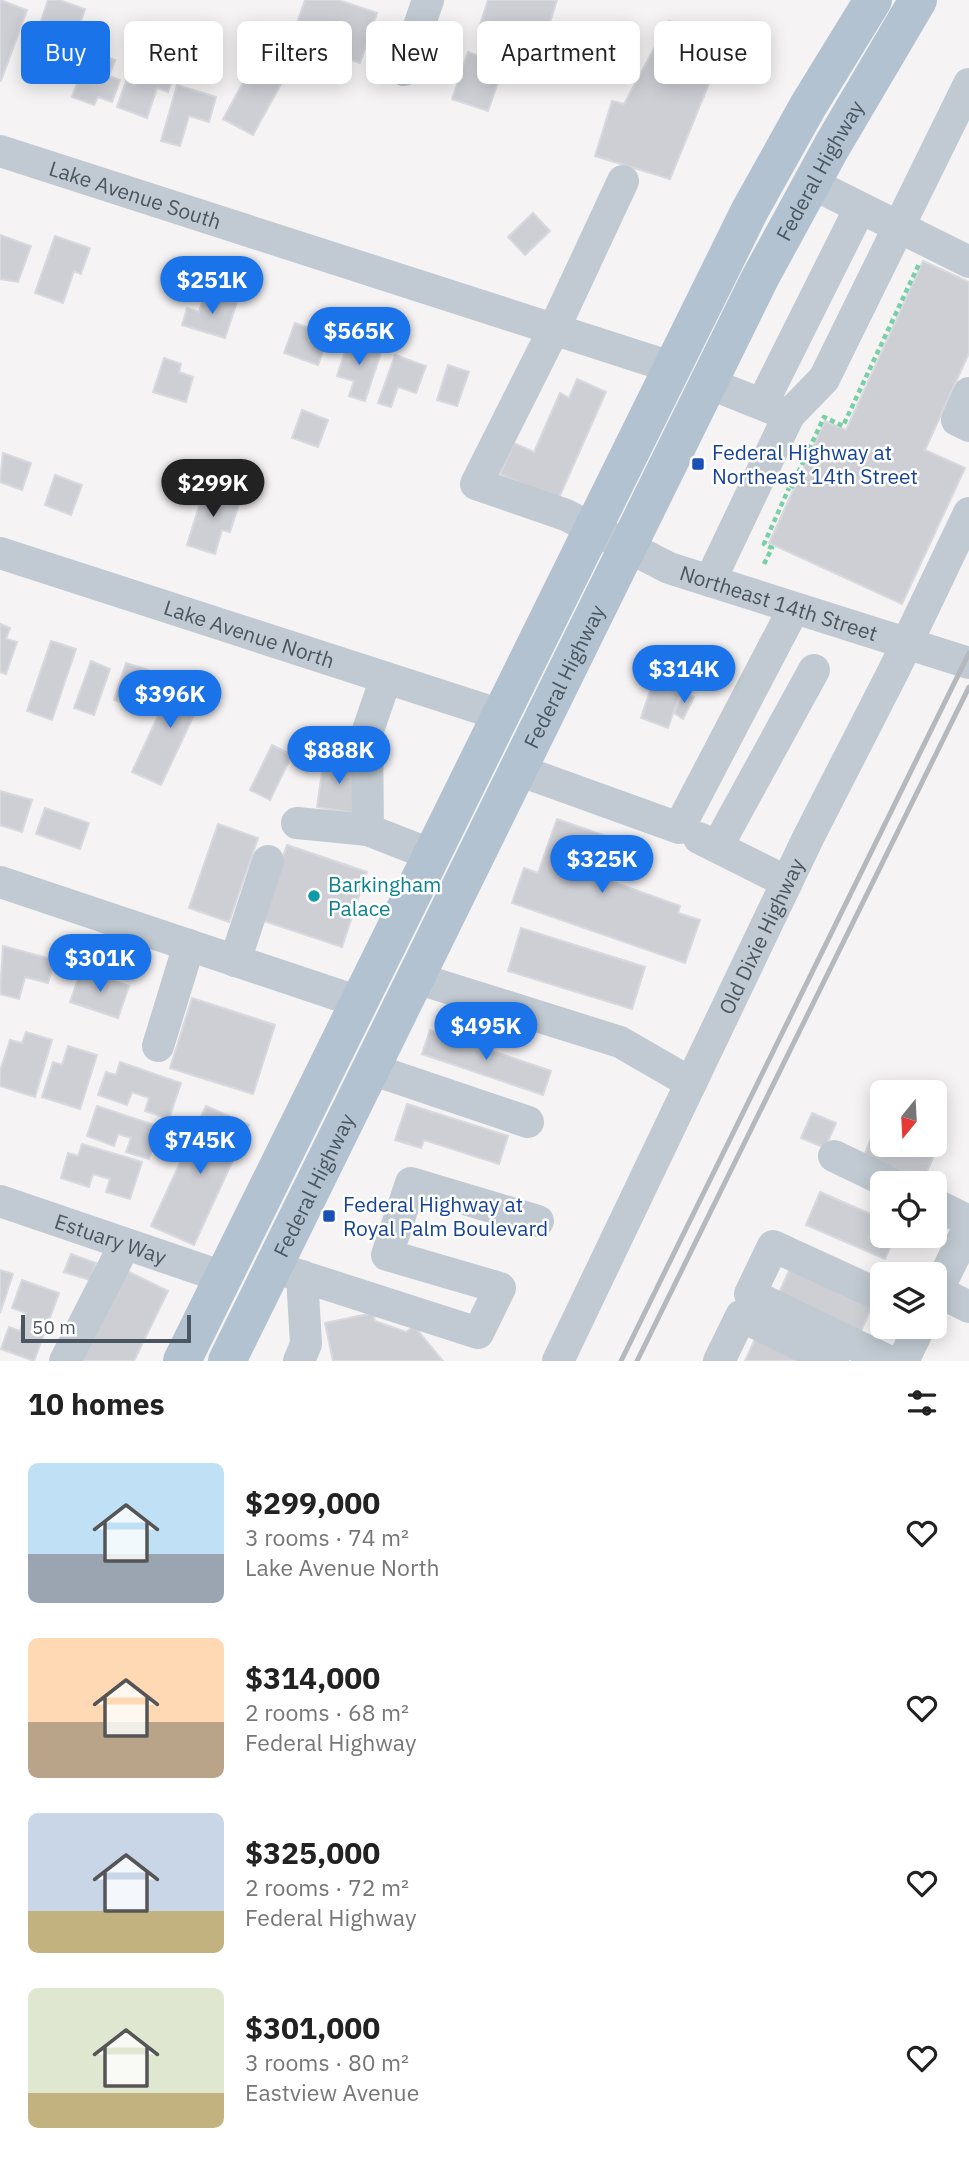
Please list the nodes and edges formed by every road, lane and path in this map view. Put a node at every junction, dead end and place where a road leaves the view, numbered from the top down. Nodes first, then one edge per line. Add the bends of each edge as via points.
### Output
1 (428, 0) edge
2 (873, 0) edge
3 (918, 0) edge
4 (421, 21) edge
5 (969, 84) edge
6 (0, 151) edge
7 (623, 181) dead end
8 (811, 184) junction
9 (860, 208) junction
10 (898, 227) junction
11 (930, 243) junction
12 (969, 262) edge
13 (554, 329) junction
14 (671, 367) junction
15 (708, 383) junction
16 (969, 393) edge
17 (775, 409) junction
18 (969, 426) edge
19 (761, 475) junction
20 (791, 488) junction
21 (969, 513) edge
22 (593, 529) junction
23 (627, 547) junction
24 (0, 553) edge
25 (764, 564) dead end
26 (710, 581) junction
27 (794, 608) junction
28 (907, 644) junction
29 (969, 663) edge
30 (814, 670) dead end
31 (386, 678) junction
32 (501, 715) junction
33 (517, 770) junction
34 (297, 823) dead end
35 (679, 828) junction
36 (368, 830) junction
37 (717, 847) junction
38 (432, 855) junction
39 (268, 861) dead end
40 (787, 882) junction
41 (0, 883) edge
42 (189, 945) junction
43 (235, 961) junction
44 (416, 978) junction
45 (359, 1002) junction
46 (158, 1046) dead end
47 (371, 1069) junction
48 (691, 1083) junction
49 (528, 1122) dead end
50 (834, 1156) dead end
51 (870, 1173) edge
52 (0, 1201) edge
53 (947, 1210) edge
54 (538, 1221) dead end
55 (969, 1221) edge
56 (969, 1227) edge
57 (125, 1244) junction
58 (287, 1272) junction
59 (947, 1272) edge
60 (223, 1277) junction
61 (870, 1290) edge
62 (947, 1298) edge
63 (969, 1307) edge
64 (914, 1339) edge
65 (477, 1347) edge
66 (65, 1361) edge
67 (182, 1361) edge
68 (227, 1361) edge
69 (299, 1361) edge
70 (558, 1361) edge
71 (719, 1361) edge
72 (834, 1361) edge
73 (888, 1361) edge
74 (903, 1361) edge

1 - 4 street
2 - 14 main road, Federal Highway via 767,178
3 - 8 main road, Federal Highway
5 - 10 street
6 - 13 street, Lake Avenue South
7 - 13 street
8 - 9 street
8 - 15 main road, Federal Highway
9 - 10 street
9 - 17 street
10 - 11 street
10 - 17 street via 824,379
11 - 12 street
11 - 20 path via 843,426 824,418
13 - 14 street, Lake Avenue South
13 - 22 street, Northeast 14th Street via 476,484
14 - 22 main road, Federal Highway
15 - 17 street
15 - 23 main road, Federal Highway
16 - 18 street via 957,420
17 - 19 street
19 - 20 path
19 - 26 street
20 - 25 path via 764,544 772,548
21 - 28 street, Old Dixie Highway
22 - 23 street, Northeast 14th Street
22 - 32 main road, Federal Highway
23 - 26 street, Northeast 14th Street via 669,568
23 - 33 main road, Federal Highway
24 - 31 street, Lake Avenue North
26 - 27 street, Northeast 14th Street
27 - 28 street, Northeast 14th Street
27 - 35 street
28 - 29 street, Northeast 14th Street
28 - 40 street, Old Dixie Highway
30 - 37 street
31 - 32 street, Lake Avenue North
31 - 36 street via 367,733
32 - 38 main road, Federal Highway
33 - 35 street
33 - 44 main road, Federal Highway
34 - 36 street
35 - 37 street
36 - 38 street
37 - 40 street
38 - 45 main road, Federal Highway
39 - 43 street
40 - 48 street, Old Dixie Highway
41 - 42 street
42 - 43 street
42 - 46 street
43 - 45 street
44 - 47 main road, Federal Highway
44 - 48 street via 620,1042
45 - 47 main road
45 - 60 main road, Federal Highway
47 - 49 street
47 - 58 main road, Federal Highway
48 - 70 street, Old Dixie Highway
50 - 51 street
52 - 57 street, Estuary Way
53 - 55 street
54 - 65 street via 411,1183 387,1255 500,1288
56 - 59 street
57 - 60 street, Estuary Way
57 - 66 street
58 - 65 street
58 - 68 main road, Federal Highway
58 - 69 street via 306,1344
60 - 67 main road, Federal Highway
61 - 73 street via 774,1246 750,1294
62 - 63 street
64 - 74 street
71 - 72 street via 741,1316

